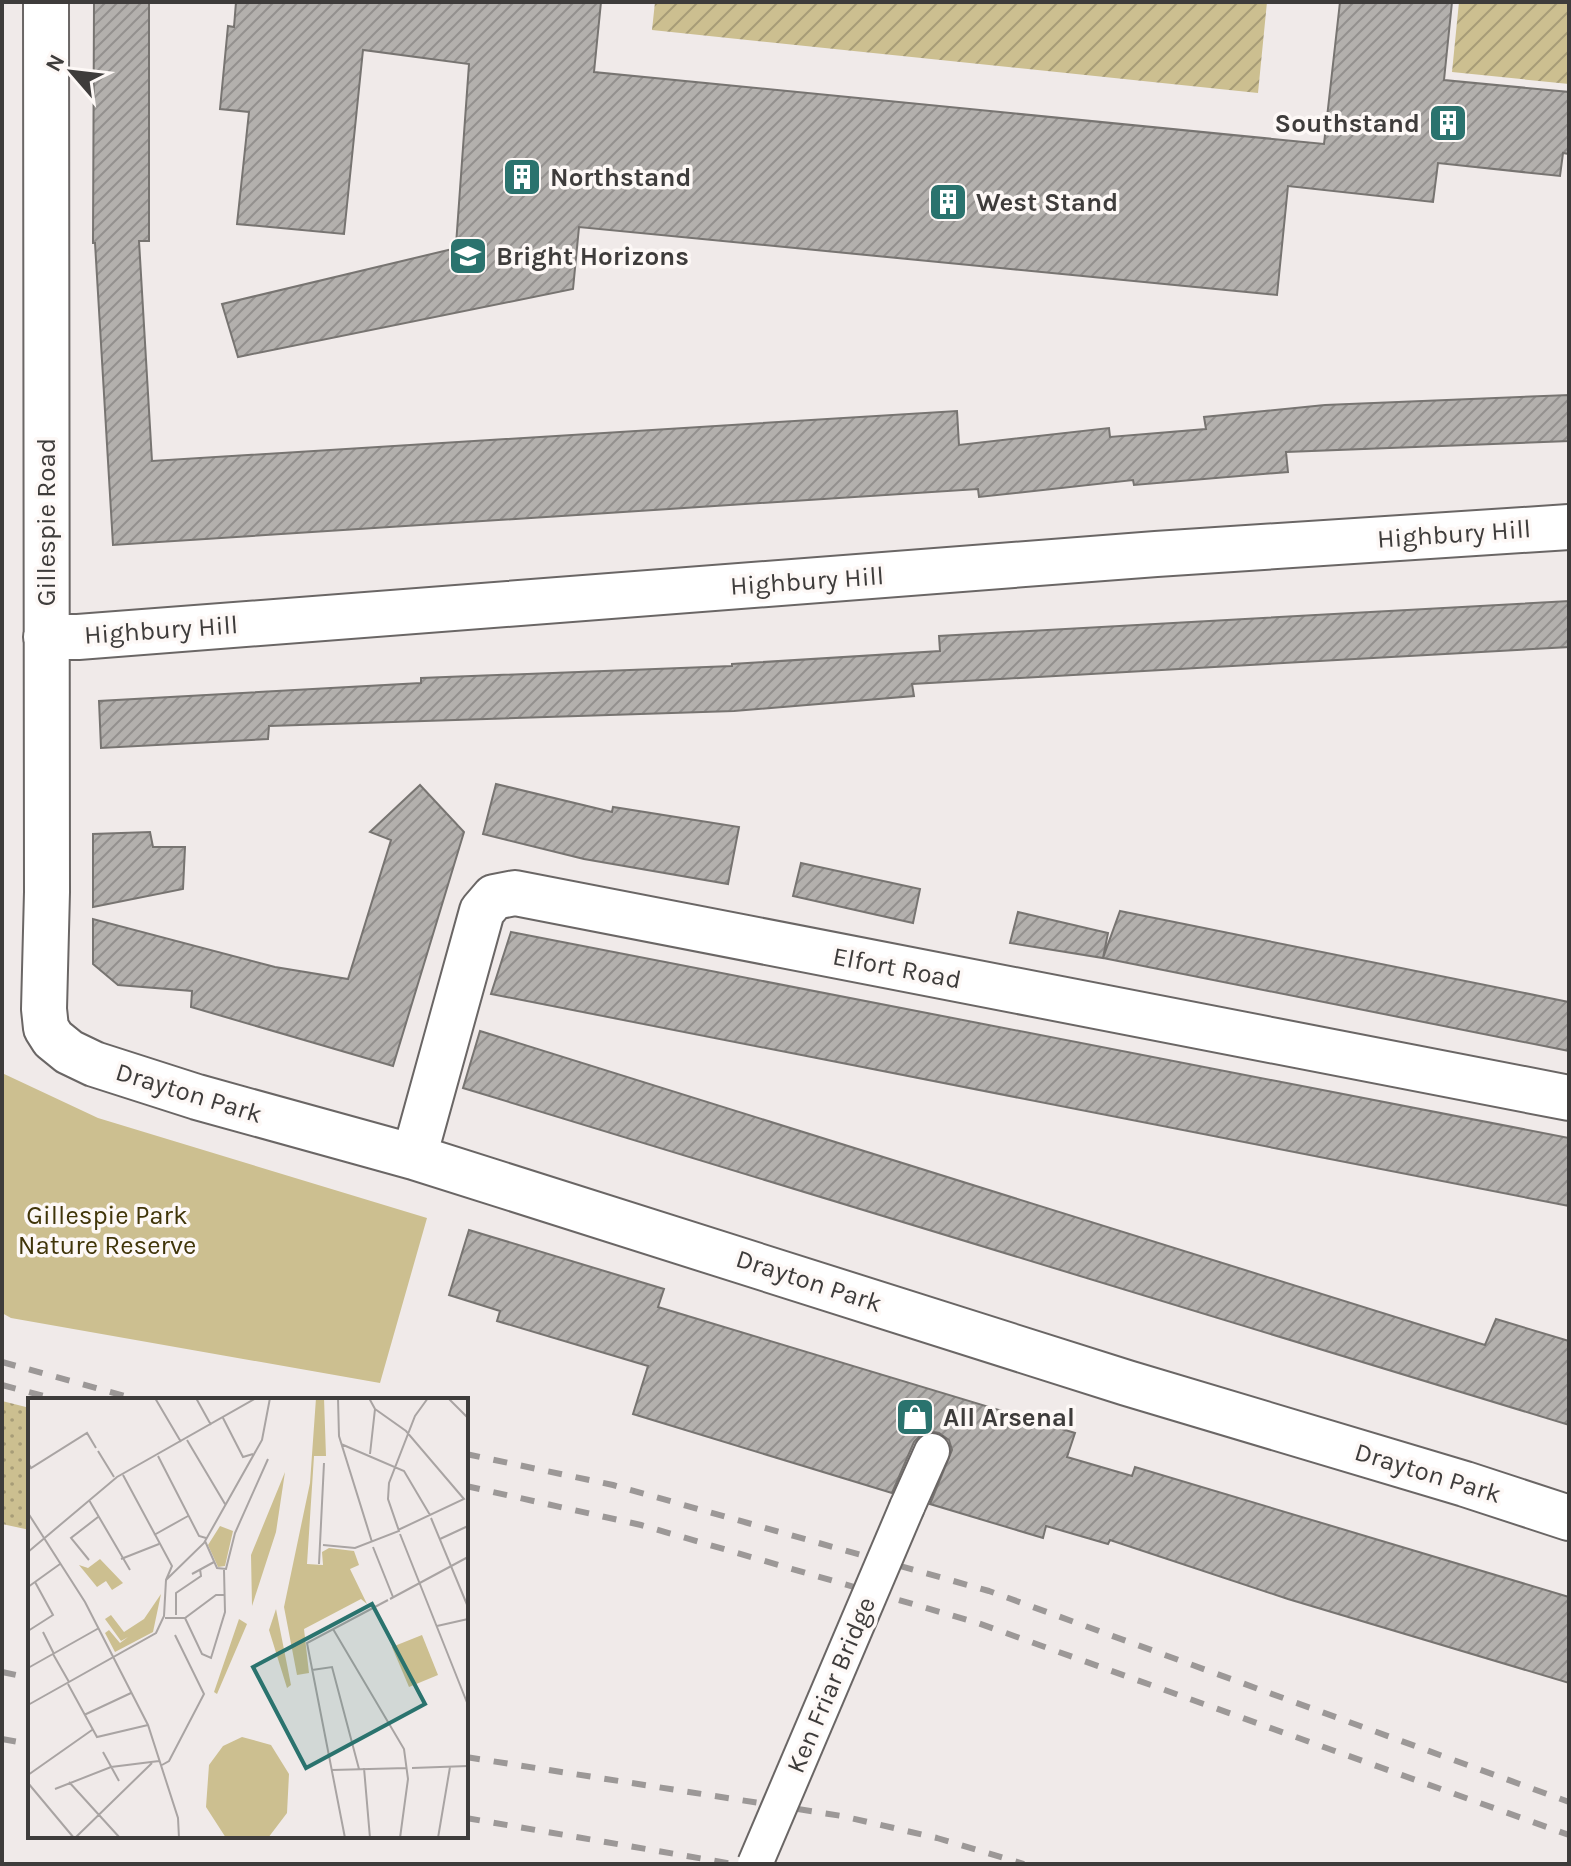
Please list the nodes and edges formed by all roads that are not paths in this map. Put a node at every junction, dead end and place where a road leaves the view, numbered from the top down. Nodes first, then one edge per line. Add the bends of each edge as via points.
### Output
1 (46, 2) edge
2 (1569, 527) edge
3 (46, 637) junction
4 (53, 1039) joint
5 (1569, 1098) edge
6 (414, 1157) junction
7 (932, 1451) dead end
8 (1569, 1518) edge
9 (755, 1864) edge

1 - 3 street, Gillespie Road
2 - 3 street, Highbury Hill
3 - 4 street, Gillespie Road via 44,1009
4 - 6 street, Drayton Park via 80,1058 120,1072
5 - 6 street, Elfort Road via 515,893 494,897 482,911
6 - 8 street, Drayton Park
7 - 9 street, Ken Friar Bridge, bridge

